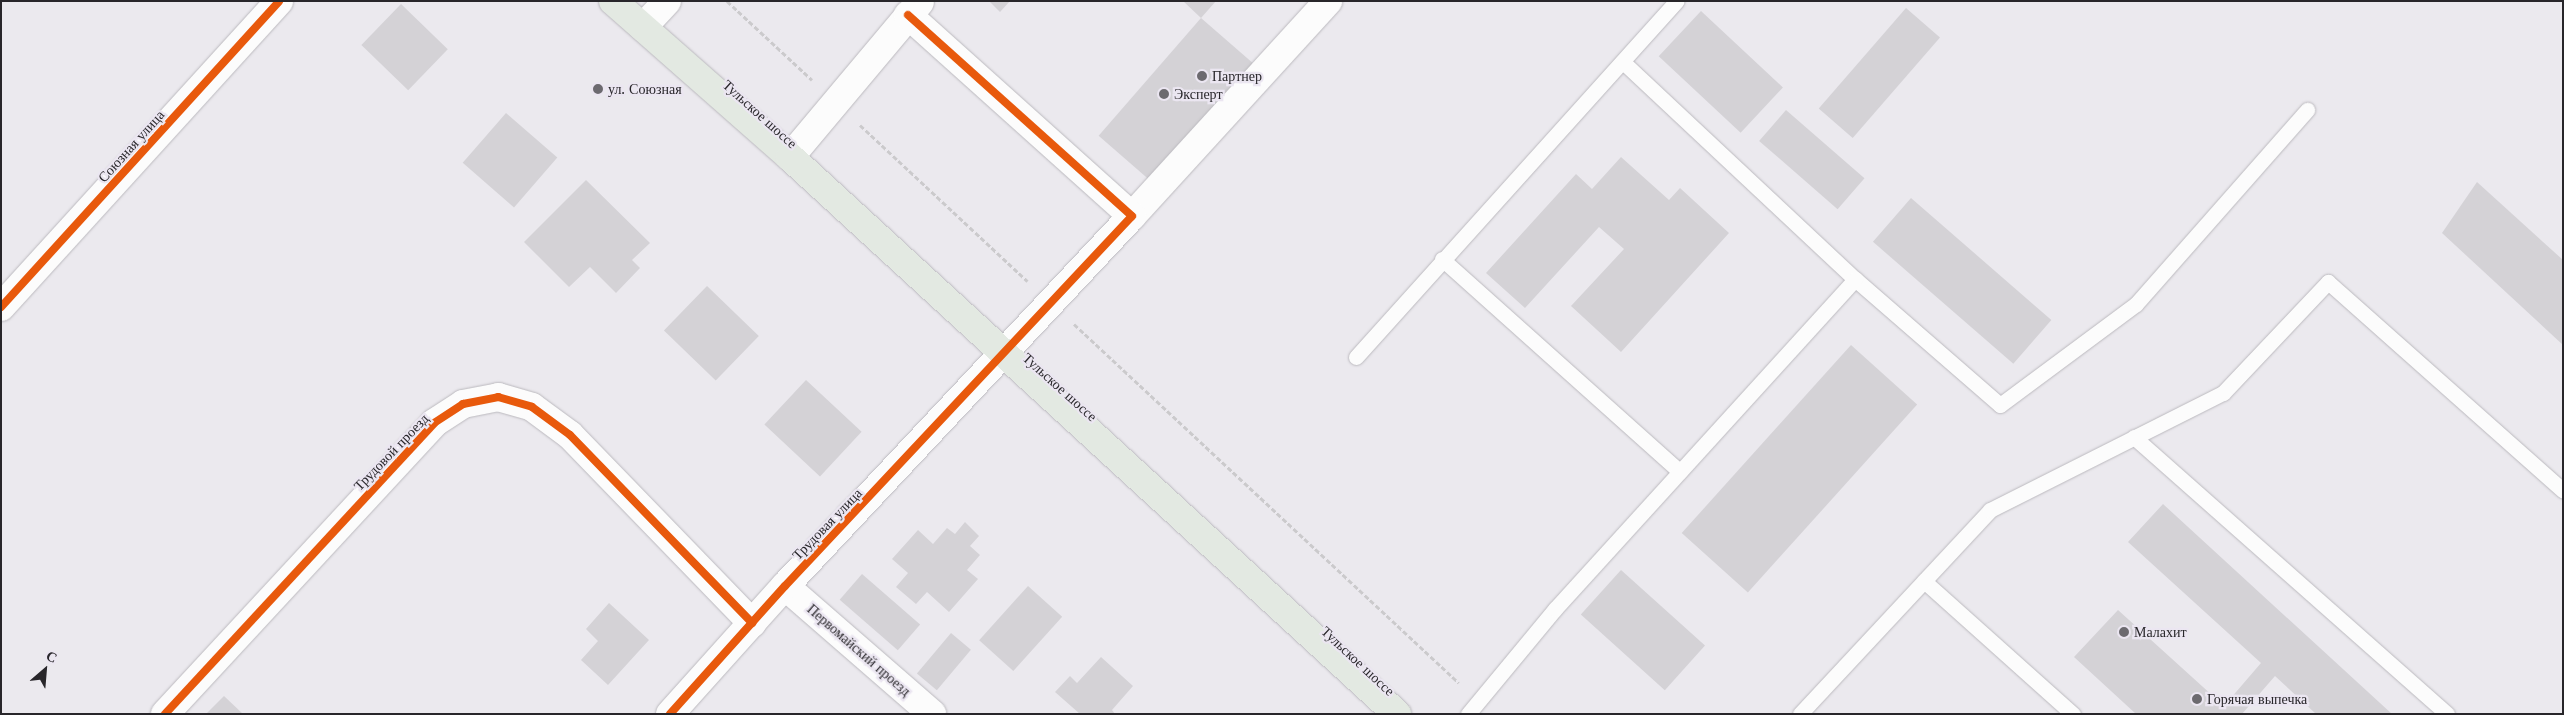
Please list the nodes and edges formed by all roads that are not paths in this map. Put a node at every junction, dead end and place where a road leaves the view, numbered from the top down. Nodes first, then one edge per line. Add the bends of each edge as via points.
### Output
1 (279, 1) edge
2 (613, 1) edge
3 (667, 1) edge
4 (1677, 1) edge
5 (1325, 2) edge
6 (914, 8) edge
7 (643, 27) junction
8 (1623, 62) junction
9 (2307, 110) dead end
10 (790, 157) junction
11 (1132, 216) junction
12 (1442, 259) junction
13 (1856, 279) junction
14 (1, 307) edge
15 (1005, 354) junction
16 (1356, 357) dead end
17 (2134, 438) junction
18 (1680, 472) junction
19 (2563, 491) edge
20 (1924, 581) junction
21 (785, 586) junction
22 (752, 623) junction
23 (165, 714) edge
24 (670, 714) edge
25 (932, 714) edge
26 (1397, 714) edge
27 (1468, 714) edge
28 (1800, 714) edge
29 (2073, 714) edge
30 (2446, 714) edge

1 - 14 street, Союзная улица
2 - 7 main road, Тульское шоссе
3 - 7 street
4 - 8 lane
5 - 11 street, Трудовая улица
6 - 10 street
6 - 11 street
7 - 10 main road, Тульское шоссе
8 - 12 lane
8 - 13 lane
9 - 13 lane via 2136,304 2000,405
10 - 15 main road, Тульское шоссе
11 - 15 street, Трудовая улица
12 - 16 lane
12 - 18 lane
13 - 18 lane
15 - 21 street, Трудовая улица
15 - 26 main road, Тульское шоссе
17 - 19 lane via 2223,393 2328,282
17 - 20 lane via 1990,510
17 - 30 lane
18 - 27 lane via 1555,609
20 - 28 lane
20 - 29 lane
21 - 22 street, Трудовая улица
21 - 25 street, Первомайский проезд
22 - 23 street, Трудовой проезд via 570,435 532,407 498,397 463,404 434,423
22 - 24 street, Трудовая улица

